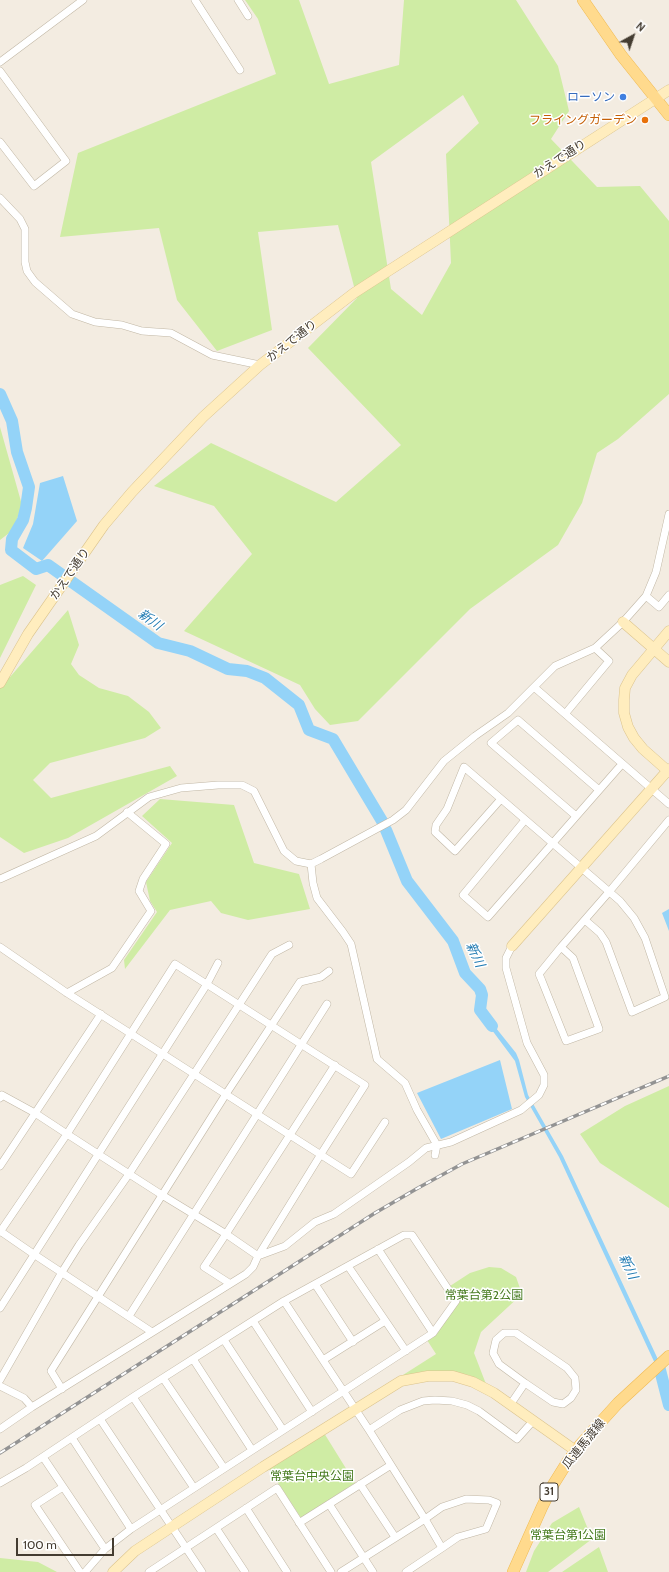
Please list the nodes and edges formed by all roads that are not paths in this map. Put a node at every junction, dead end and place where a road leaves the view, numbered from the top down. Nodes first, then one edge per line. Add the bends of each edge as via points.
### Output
1 (83, 0) edge
2 (196, 0) edge
3 (238, 0) edge
4 (583, 0) edge
5 (248, 16) dead end
6 (0, 62) edge
7 (240, 70) dead end
8 (0, 71) edge
9 (669, 90) edge
10 (655, 99) junction
11 (669, 115) edge
12 (0, 142) edge
13 (0, 198) edge
14 (260, 365) junction
15 (669, 515) edge
16 (669, 595) edge
17 (646, 596) junction
18 (623, 622) junction
19 (669, 631) edge
20 (595, 648) junction
21 (653, 649) junction
22 (669, 662) edge
23 (0, 683) edge
24 (534, 687) junction
25 (565, 714) junction
26 (622, 764) junction
27 (668, 771) edge
28 (651, 788) junction
29 (599, 790) junction
30 (501, 799) junction
31 (669, 804) edge
32 (127, 812) junction
33 (576, 816) junction
34 (525, 820) junction
35 (669, 820) edge
36 (552, 843) junction
37 (311, 864) junction
38 (581, 868) junction
39 (0, 879) edge
40 (609, 892) junction
41 (585, 920) junction
42 (289, 945) dead end
43 (512, 946) joint
44 (0, 947) edge
45 (561, 947) junction
46 (218, 963) dead end
47 (329, 971) dead end
48 (207, 984) junction
49 (67, 993) junction
50 (327, 1004) dead end
51 (240, 1006) junction
52 (101, 1014) junction
53 (271, 1026) junction
54 (132, 1034) junction
55 (302, 1046) junction
56 (163, 1053) junction
57 (334, 1065) junction
58 (195, 1074) junction
59 (226, 1094) junction
60 (0, 1098) edge
61 (36, 1113) junction
62 (259, 1114) junction
63 (385, 1122) dead end
64 (67, 1134) junction
65 (290, 1134) junction
66 (437, 1145) junction
67 (98, 1154) junction
68 (320, 1154) junction
69 (435, 1154) dead end
70 (0, 1166) edge
71 (129, 1174) junction
72 (162, 1195) junction
73 (194, 1214) junction
74 (0, 1231) edge
75 (226, 1234) junction
76 (378, 1250) junction
77 (35, 1255) junction
78 (258, 1256) junction
79 (348, 1266) junction
80 (62, 1272) junction
81 (229, 1284) junction
82 (315, 1284) junction
83 (97, 1296) junction
84 (284, 1301) junction
85 (0, 1308) edge
86 (129, 1316) junction
87 (253, 1321) junction
88 (385, 1321) junction
89 (152, 1332) junction
90 (432, 1333) junction
91 (224, 1340) junction
92 (353, 1342) junction
93 (406, 1351) junction
94 (669, 1356) edge
95 (193, 1359) junction
96 (323, 1360) junction
97 (163, 1378) junction
98 (0, 1380) edge
99 (525, 1383) junction
100 (0, 1386) edge
101 (62, 1389) junction
102 (344, 1391) junction
103 (133, 1397) junction
104 (510, 1405) junction
105 (32, 1408) junction
106 (356, 1409) junction
107 (312, 1412) junction
108 (100, 1419) junction
109 (533, 1421) junction
110 (1, 1428) edge
111 (283, 1430) junction
112 (369, 1430) junction
113 (72, 1438) junction
114 (252, 1450) junction
115 (576, 1451) junction
116 (43, 1457) junction
117 (391, 1465) junction
118 (224, 1468) junction
119 (0, 1483) edge
120 (360, 1484) junction
121 (63, 1487) junction
122 (194, 1488) junction
123 (328, 1504) junction
124 (246, 1508) junction
125 (161, 1509) junction
126 (425, 1519) junction
127 (299, 1523) junction
128 (172, 1526) junction
129 (216, 1528) junction
130 (131, 1529) junction
131 (395, 1537) junction
132 (186, 1548) junction
133 (442, 1548) junction
134 (105, 1549) junction
135 (364, 1557) junction
136 (80, 1572) edge
137 (85, 1572) edge
138 (113, 1572) edge
139 (149, 1572) edge
140 (202, 1572) edge
141 (245, 1572) edge
142 (287, 1572) edge
143 (331, 1572) edge
144 (341, 1572) edge
145 (373, 1572) edge
146 (406, 1572) edge
147 (514, 1572) edge

1 - 6 street
2 - 7 street
3 - 5 street
4 - 10 main road
8 - 12 street via 66,162 34,186
9 - 10 street, かえで通り
10 - 11 main road
10 - 14 street, かえで通り via 354,293
13 - 14 street via 20,219 25,229 27,271 35,282 72,314 95,322 122,325 142,331 171,333 212,355
14 - 23 street, かえで通り via 203,417 104,525 24,640
15 - 17 street via 656,572
16 - 17 street via 658,607
17 - 18 street
18 - 20 street
18 - 21 street
19 - 21 street
20 - 24 street via 555,666
20 - 25 street via 609,661
21 - 22 street
21 - 27 street via 625,688 624,713 634,738
24 - 25 street
24 - 37 street via 508,713 444,761 406,810 393,820
25 - 26 street
26 - 28 street
26 - 29 street
27 - 28 street
28 - 31 street
28 - 38 street
29 - 33 street
29 - 33 street via 518,720 490,742
30 - 30 street via 464,767 447,809 436,824 435,832 455,851
30 - 34 street
32 - 37 street via 149,797 182,788 242,785 254,791 284,851 296,861
32 - 39 street via 96,836
32 - 49 street via 166,844 143,879 139,891 151,911 112,968
33 - 36 street
34 - 36 street
34 - 36 street via 463,895 488,917
35 - 40 street
36 - 38 street
37 - 66 street via 317,898 351,944 377,1059 405,1083
38 - 40 street
38 - 43 street
40 - 41 street
40 - 41 street via 634,918 645,938 665,997 632,1012 606,942
41 - 45 street
42 - 51 street via 272,954
43 - 66 street via 506,958 506,968 527,1043 544,1075 544,1085 539,1095 521,1110 451,1142
44 - 49 street
45 - 45 street via 538,974 566,1042 599,1029 573,958
46 - 48 street
47 - 53 street via 300,982
48 - 51 street
48 - 54 street via 175,964
48 - 56 street
49 - 52 street
50 - 55 street
51 - 53 street
51 - 58 street
52 - 54 street
52 - 61 street
53 - 55 street
53 - 59 street
54 - 56 street
54 - 64 street
55 - 57 street
55 - 62 street
56 - 58 street
56 - 67 street
57 - 65 street
57 - 68 street via 365,1085
58 - 59 street
58 - 71 street
59 - 62 street
59 - 72 street
60 - 61 street via 2,1095
61 - 64 street
61 - 70 street
62 - 65 street
62 - 73 street
63 - 68 street via 352,1174
64 - 67 street
64 - 74 street
65 - 68 street
65 - 75 street
66 - 69 street
66 - 78 street via 426,1148 334,1214 315,1222 285,1246
67 - 71 street
67 - 77 street
68 - 78 street
71 - 72 street
71 - 80 street
72 - 73 street
72 - 83 street
73 - 75 street
73 - 86 street
74 - 77 street
75 - 78 street
75 - 81 street via 204,1267
76 - 79 street
76 - 90 street
76 - 90 street via 404,1235 412,1235 443,1281 456,1301
77 - 80 street
77 - 85 street
78 - 81 street via 246,1274
79 - 82 street
79 - 88 street
80 - 83 street
80 - 98 street
81 - 89 street
82 - 84 street
82 - 92 street
83 - 86 street
83 - 101 street via 52,1371
84 - 87 street
84 - 96 street
86 - 89 street
87 - 91 street
87 - 107 street
88 - 92 street
88 - 93 street
89 - 101 street
90 - 93 street
91 - 95 street
91 - 111 street
92 - 96 street
93 - 102 street
94 - 115 main road, 瓜連馬渡線 / 31 via 629,1392
95 - 97 street
95 - 114 street
96 - 102 street
97 - 103 street
97 - 118 street
99 - 99 street via 553,1402 563,1404 576,1390 575,1378 568,1368 516,1333 504,1333 496,1340 493,1353 499,1364
99 - 104 street
100 - 105 street via 24,1398
101 - 105 street
102 - 106 street
102 - 107 street
103 - 108 street
103 - 122 street
104 - 106 street via 473,1382 453,1376 428,1376 401,1381
104 - 109 street
105 - 110 street
106 - 112 street
106 - 128 street
107 - 111 street
108 - 113 street
108 - 125 street
109 - 112 street via 516,1440 467,1405 435,1400 422,1401 406,1408
109 - 115 street
111 - 114 street
112 - 117 street
113 - 116 street
113 - 130 street
114 - 118 street
115 - 147 main road, 瓜連馬渡線 / 31 via 553,1485
116 - 119 street
116 - 121 street
117 - 120 street
117 - 126 street
118 - 122 street
120 - 123 street
120 - 131 street
121 - 134 street
121 - 136 street via 35,1505
122 - 125 street
123 - 127 street
123 - 135 street
124 - 127 street via 277,1488
124 - 129 street
124 - 142 street
125 - 128 street
125 - 130 street
126 - 131 street
126 - 133 street
126 - 133 street via 442,1507 466,1499 498,1503 486,1530 458,1537
127 - 143 street
128 - 132 street
128 - 138 street via 135,1551
129 - 132 street
129 - 141 street
130 - 134 street
131 - 135 street
132 - 139 street
132 - 140 street
133 - 146 street
134 - 137 street
135 - 144 street
135 - 145 street

